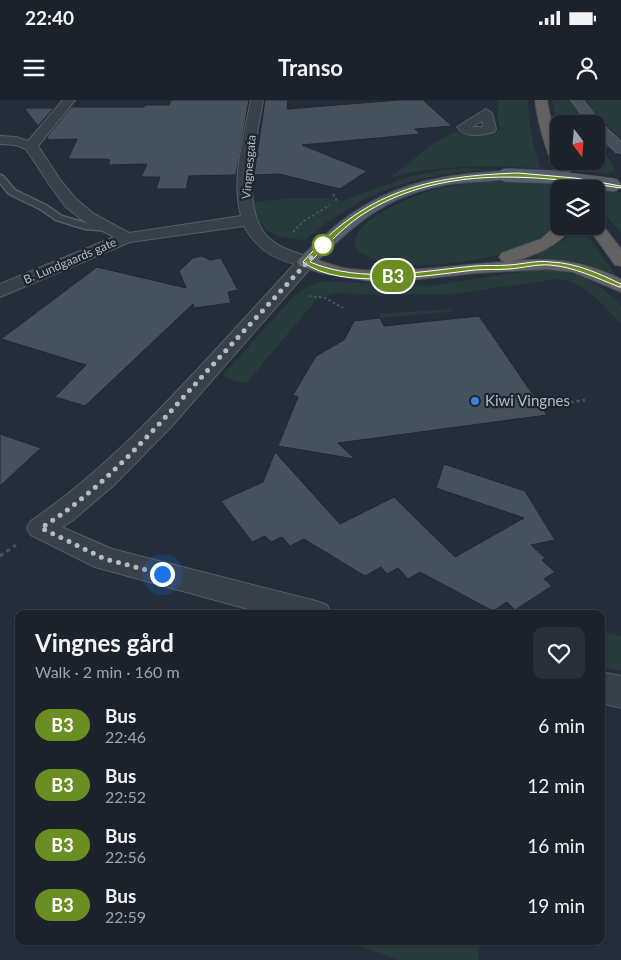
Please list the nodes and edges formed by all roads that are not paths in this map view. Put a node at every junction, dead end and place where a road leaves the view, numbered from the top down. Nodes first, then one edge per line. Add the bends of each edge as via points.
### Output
1 (70, 100) edge
2 (257, 100) edge
3 (541, 100) edge
4 (577, 100) edge
5 (589, 115) edge
6 (605, 133) edge
7 (0, 140) edge
8 (31, 146) junction
9 (621, 148) edge
10 (0, 178) edge
11 (566, 180) edge
12 (618, 186) edge
13 (249, 220) junction
14 (111, 228) junction
15 (558, 235) edge
16 (602, 235) edge
17 (126, 238) junction
18 (312, 256) junction
19 (621, 261) edge
20 (477, 268) junction
21 (621, 286) edge
22 (0, 291) edge
23 (301, 610) edge
24 (605, 688) edge
25 (621, 692) edge

1 - 8 street
2 - 13 street, Vingnesgata via 244,194
3 - 11 highway via 550,140
4 - 5 main road
6 - 9 main road
7 - 8 street
8 - 14 street, B. Lundgaards gate via 67,198 87,216
10 - 14 lane via 12,192 59,218 85,226
12 - 18 main road, bridge via 545,176 505,175 444,180 400,192 374,204 351,220
13 - 17 street
13 - 18 street, Vingnesgata via 259,239 267,245
14 - 17 street, B. Lundgaards gate
15 - 20 highway via 538,247
16 - 19 highway
17 - 22 street, B. Lundgaards gate
18 - 20 highway via 326,270 367,278
18 - 23 street via 146,440 72,508 41,528 105,559
20 - 21 highway via 553,264 584,270
24 - 25 street

